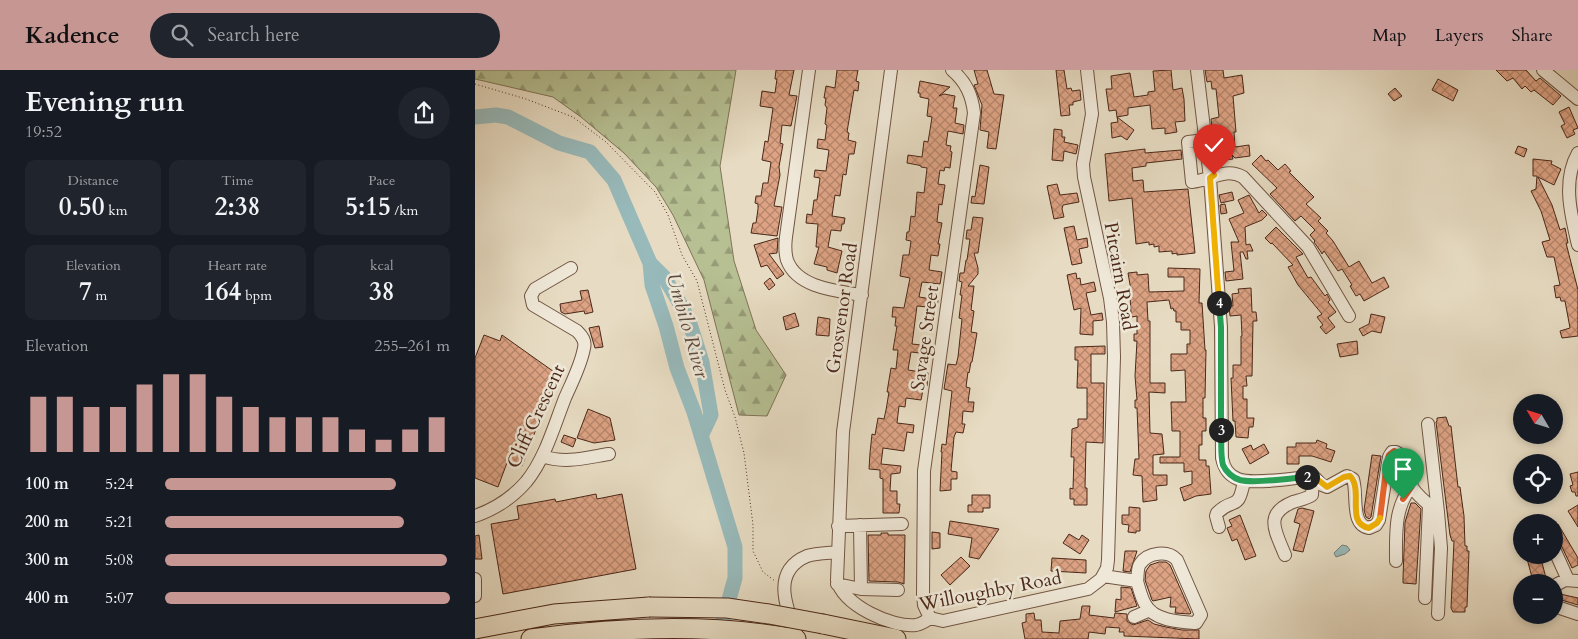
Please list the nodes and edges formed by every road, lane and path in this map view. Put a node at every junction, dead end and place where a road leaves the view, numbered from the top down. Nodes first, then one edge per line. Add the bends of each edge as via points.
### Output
1 (809, 70) edge
2 (891, 70) edge
3 (952, 70) edge
4 (1087, 70) edge
5 (1197, 70) edge
6 (1543, 70) edge
7 (475, 84) edge
8 (1578, 99) edge
9 (1206, 140) junction
10 (1578, 153) edge
11 (1210, 178) junction
12 (1578, 245) edge
13 (571, 268) dead end
14 (861, 295) junction
15 (1349, 316) dead end
16 (1428, 424) dead end
17 (609, 454) dead end
18 (542, 456) junction
19 (1313, 476) junction
20 (1244, 481) junction
21 (1412, 486) junction
22 (1434, 508) junction
23 (475, 516) edge
24 (901, 524) dead end
25 (860, 525) junction
26 (838, 526) junction
27 (1219, 528) dead end
28 (838, 552) junction
29 (1285, 555) dead end
30 (1396, 561) dead end
31 (1563, 564) edge
32 (1102, 578) junction
33 (475, 579) edge
34 (1573, 580) edge
35 (1137, 581) junction
36 (837, 584) junction
37 (784, 589) junction
38 (861, 589) junction
39 (898, 590) dead end
40 (475, 596) edge
41 (1425, 598) dead end
42 (1563, 609) edge
43 (1150, 610) junction
44 (1438, 614) dead end
45 (1578, 614) edge
46 (1134, 617) dead end
47 (930, 618) junction
48 (475, 629) edge
49 (531, 639) edge
50 (797, 639) edge
51 (896, 639) edge

1 - 14 street via 785,237 786,258 794,271 813,284
2 - 14 street, Grosvenor Road
3 - 47 street, Savage Street via 967,88 974,113 924,471 923,594
4 - 32 street, Pitcairn Road via 1092,114 1083,164 1084,177 1113,322 1111,502 1108,560
5 - 9 street
6 - 8 street
7 - 37 path via 573,117 607,142 655,192 697,282 745,453 753,552 763,572
9 - 11 street
9 - 11 street via 1188,142 1192,182
10 - 12 street via 1568,186
11 - 15 street via 1228,173 1243,177 1308,248
11 - 20 street via 1221,327 1222,458 1227,471
13 - 18 street, Cliff Crescent via 535,289 531,296 533,305 583,336 585,346
14 - 26 street, Grosvenor Road via 843,432
16 - 22 street
17 - 18 street via 565,461
18 - 23 street, Cliff Crescent via 510,498
19 - 20 street
19 - 21 street via 1327,487 1347,476 1353,479 1356,517 1362,526 1369,528 1379,520 1391,452 1399,453 1405,460
19 - 29 street via 1312,495 1284,506 1274,516
20 - 27 street via 1238,501 1217,513
21 - 22 street
21 - 30 street via 1397,516
22 - 41 street
22 - 44 street via 1441,548
24 - 25 street
25 - 26 street
25 - 38 street
26 - 28 street, Grosvenor Road
28 - 36 street
28 - 37 street via 800,560 789,571
31 - 34 street
32 - 35 street
32 - 47 street, Willoughby Road via 1088,589 943,621
33 - 40 street
35 - 43 street
35 - 43 street via 1141,563 1159,553 1172,555 1201,615 1196,623 1174,622
36 - 38 street
36 - 47 street, Willoughby Road via 850,601 871,615 910,625
37 - 50 street
38 - 39 street
42 - 45 street
43 - 46 street
48 - 51 highway, bridge via 555,614 649,607 727,608
49 - 50 highway via 638,629 721,630

